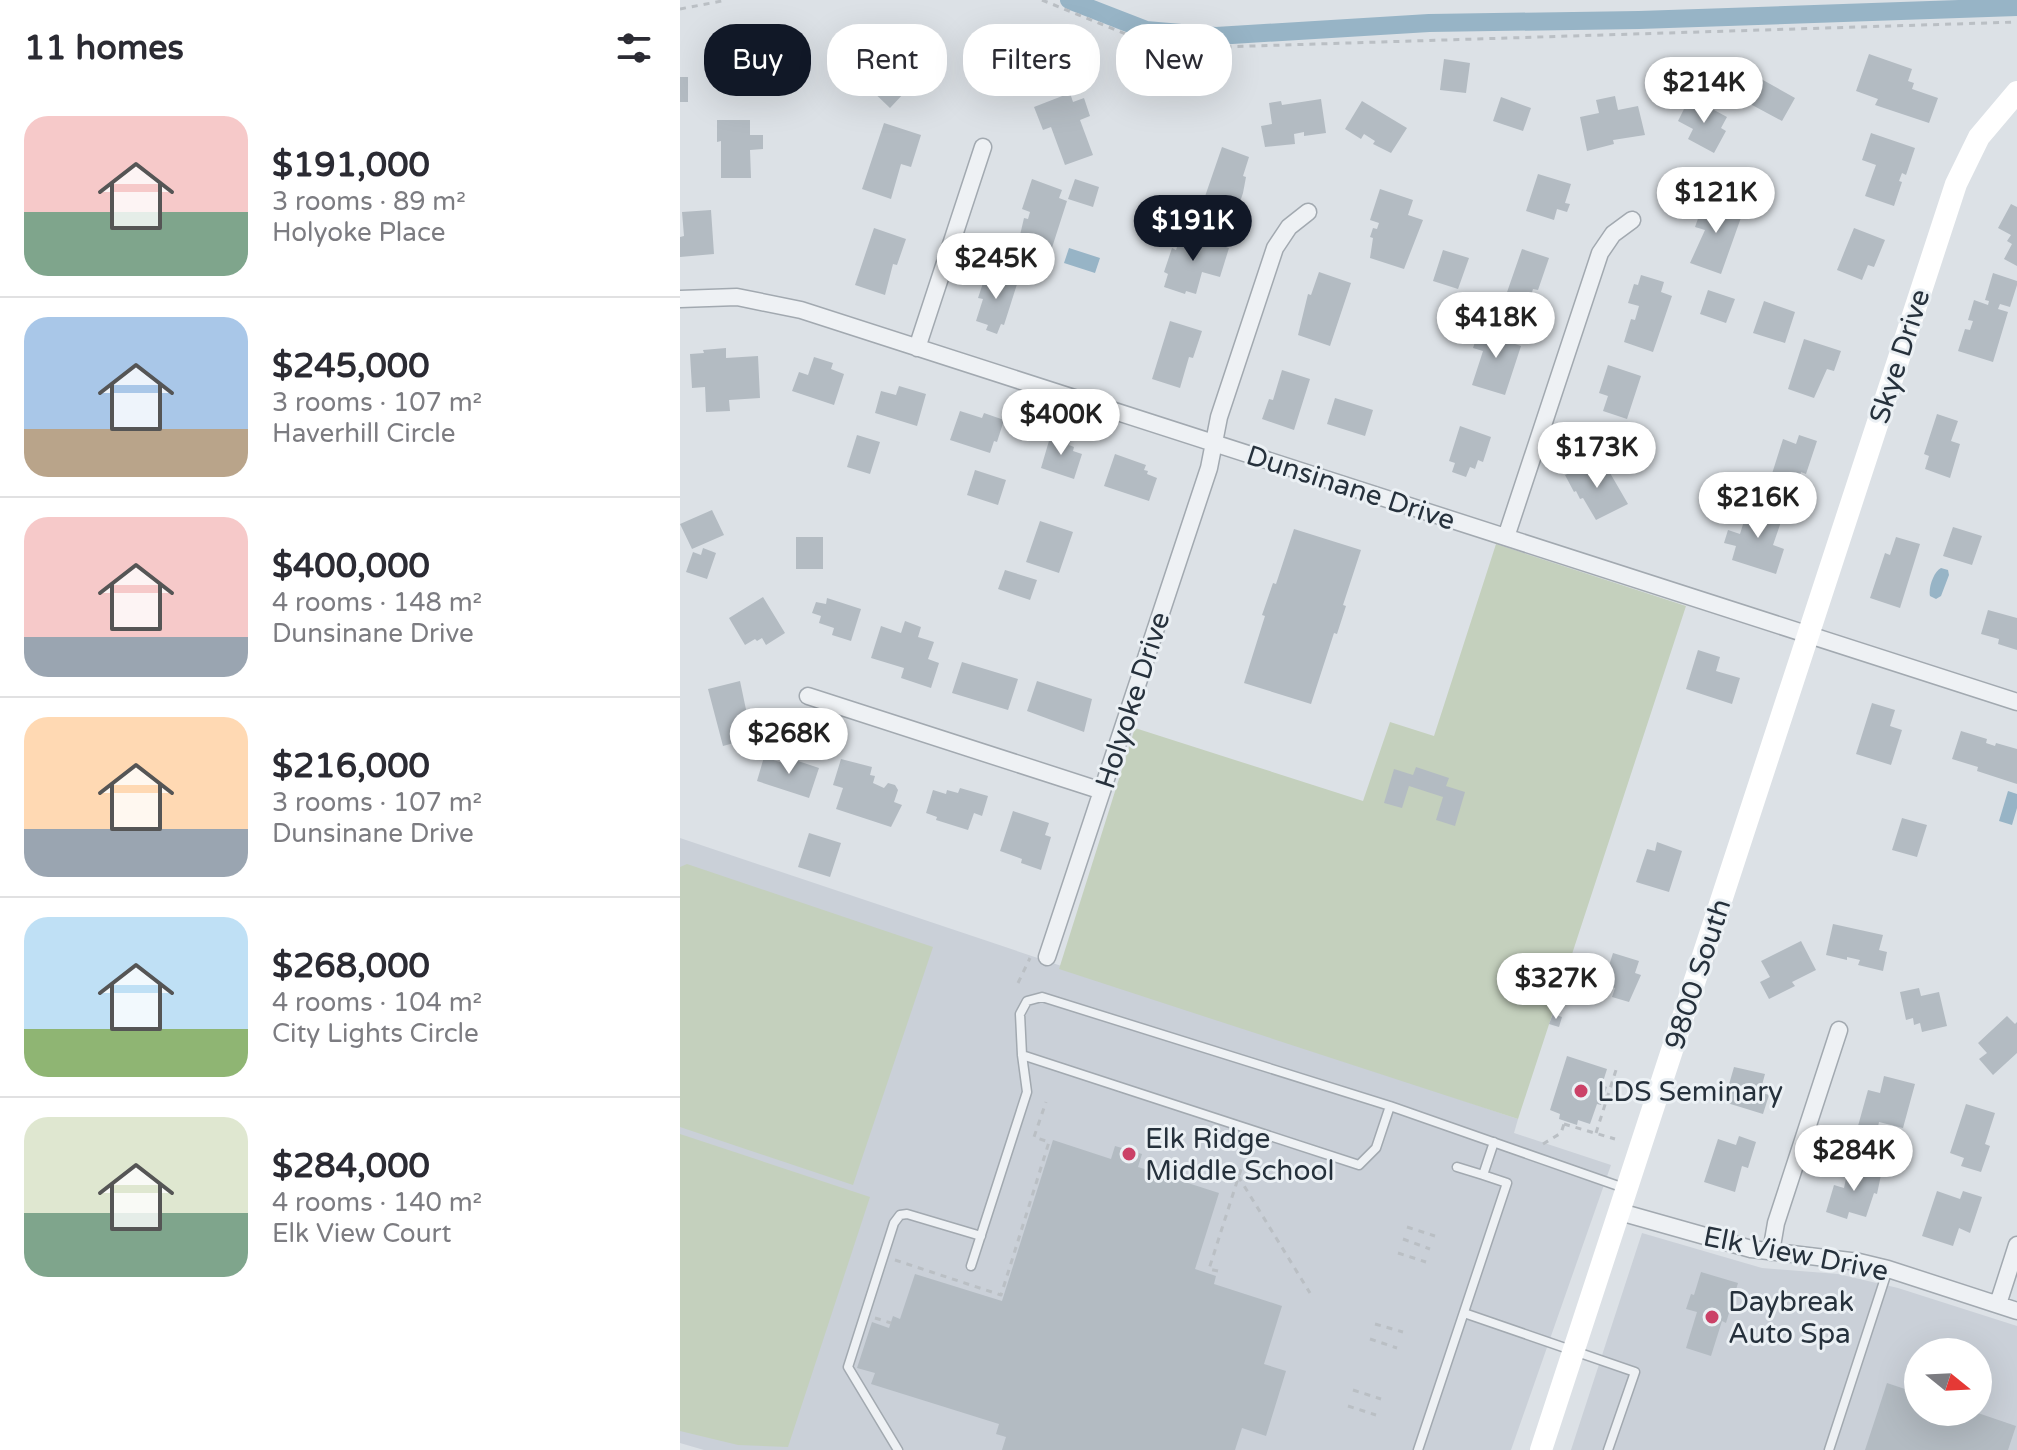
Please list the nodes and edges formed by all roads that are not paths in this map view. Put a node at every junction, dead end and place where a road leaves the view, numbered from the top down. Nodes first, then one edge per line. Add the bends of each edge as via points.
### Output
1 (2017, 92) edge
2 (983, 147) dead end
3 (1308, 212) dead end
4 (1632, 220) dead end
5 (680, 299) edge
6 (917, 348) junction
7 (1214, 443) junction
8 (1506, 537) junction
9 (1807, 634) junction
10 (808, 696) dead end
11 (2017, 702) edge
12 (1102, 791) junction
13 (1047, 957) dead end
14 (1839, 1030) dead end
15 (1022, 1055) junction
16 (1390, 1106) junction
17 (1494, 1142) junction
18 (1457, 1167) dead end
19 (1483, 1175) junction
20 (1627, 1189) junction
21 (1620, 1212) junction
22 (981, 1236) junction
23 (2017, 1245) edge
24 (1771, 1252) junction
25 (971, 1266) dead end
26 (1888, 1269) junction
27 (1998, 1304) junction
28 (2017, 1311) edge
29 (1464, 1313) junction
30 (1574, 1350) junction
31 (898, 1450) edge
32 (1418, 1450) edge
33 (1541, 1450) edge
34 (1608, 1450) edge
35 (1829, 1450) edge

1 - 9 main road, Skye Drive via 1991,120 1961,169
2 - 6 street
3 - 7 street, Holyoke Drive via 1275,248
4 - 8 street via 1600,253
5 - 6 street, Dunsinane Drive via 770,302
6 - 7 street, Dunsinane Drive
7 - 8 street, Dunsinane Drive
7 - 12 street, Holyoke Drive
8 - 9 street, Dunsinane Drive
9 - 11 street, Dunsinane Drive
9 - 20 main road, 9800 South
10 - 12 street
12 - 13 street, Holyoke Drive
14 - 24 street
15 - 16 lane via 1359,1165 1376,1148
15 - 16 lane via 1020,1014 1027,1001 1042,997
15 - 22 lane via 1027,1092
16 - 17 lane
17 - 19 lane
17 - 20 lane
18 - 19 lane
19 - 29 lane via 1507,1183
20 - 21 main road, 9800 South
21 - 24 street, Elk View Drive
21 - 30 main road, 9800 South
22 - 25 lane
22 - 31 lane via 907,1214 894,1223 848,1367
23 - 27 street
24 - 26 street, Elk View Drive
26 - 27 street, Elk View Drive
26 - 35 lane
27 - 28 street, Elk View Drive
29 - 30 lane
29 - 32 lane
30 - 33 main road, 9800 South
30 - 34 lane via 1635,1372

